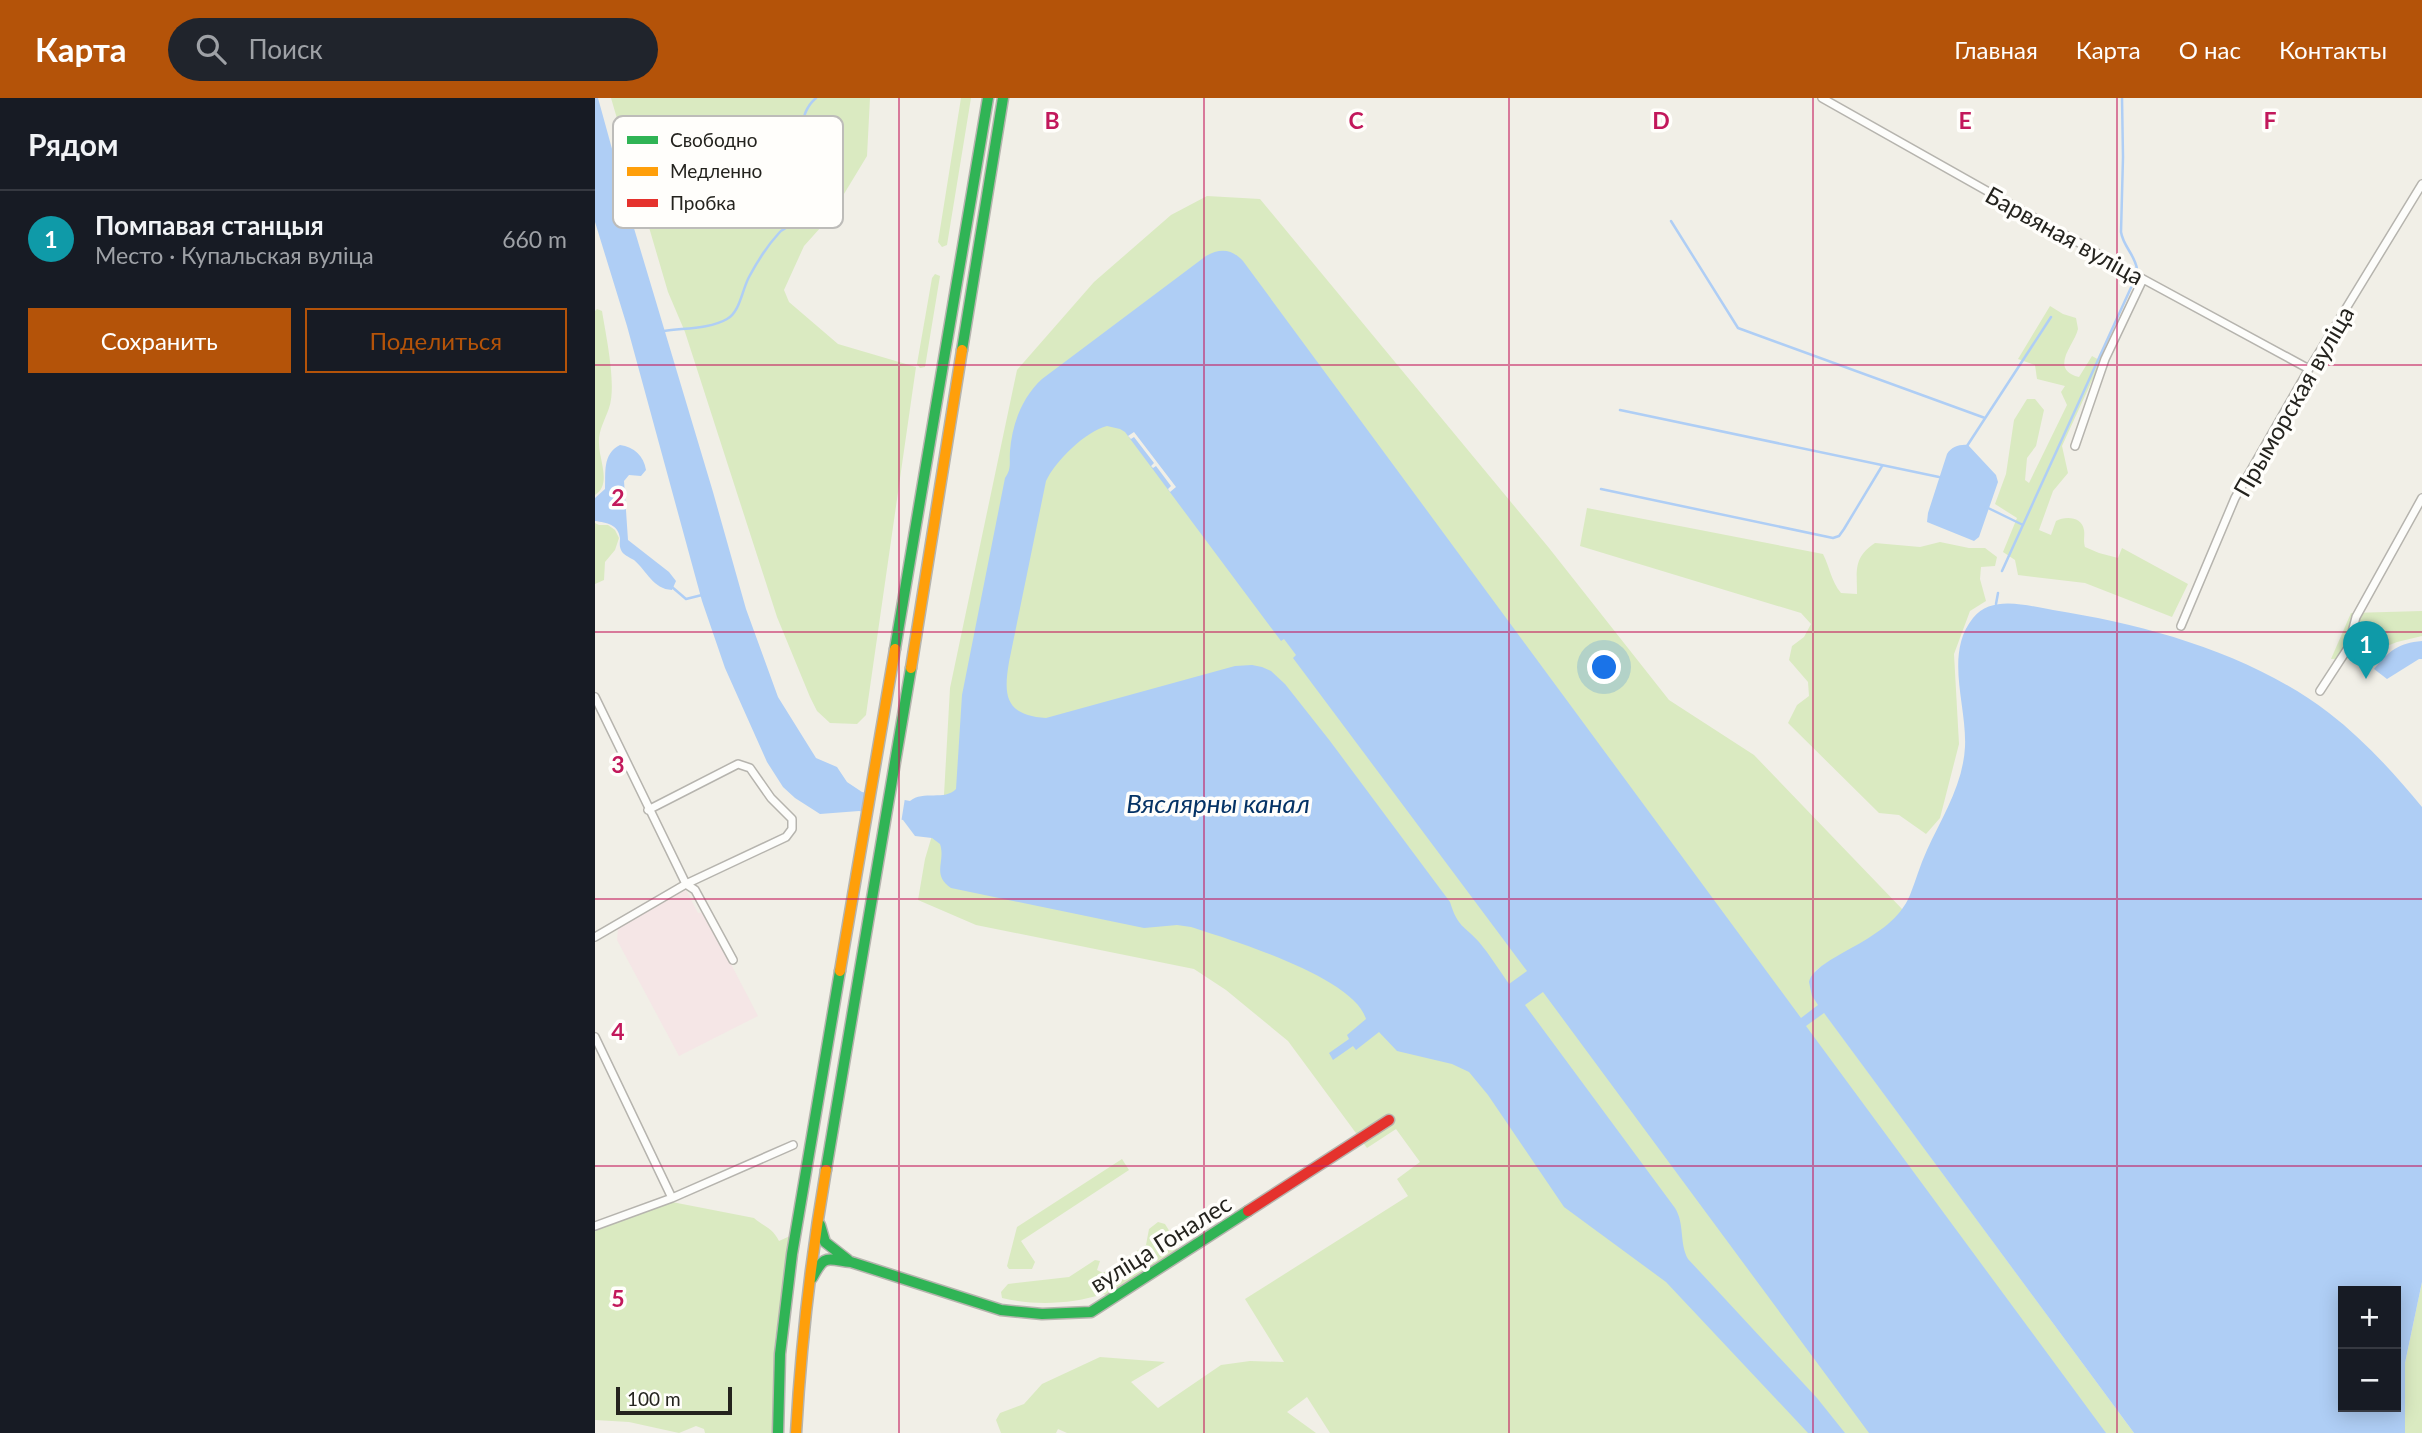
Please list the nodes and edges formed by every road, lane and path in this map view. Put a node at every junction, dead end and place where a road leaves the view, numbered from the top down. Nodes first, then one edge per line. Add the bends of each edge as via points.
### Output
1 (988, 98) edge
2 (1003, 98) edge
3 (1822, 98) edge
4 (2422, 184) edge
5 (2143, 279) junction
6 (2309, 369) junction
7 (2075, 446) dead end
8 (2422, 498) edge
9 (2181, 626) dead end
10 (2319, 691) dead end
11 (595, 697) edge
12 (648, 810) junction
13 (686, 884) junction
14 (595, 937) edge
15 (733, 960) dead end
16 (595, 1037) edge
17 (1389, 1120) dead end
18 (793, 1145) dead end
19 (672, 1198) junction
20 (819, 1213) junction
21 (595, 1226) edge
22 (851, 1262) junction
23 (806, 1295) junction
24 (778, 1433) edge
25 (796, 1433) edge

1 - 24 main road via 785,1301
2 - 20 main road
3 - 5 street, Барвяная вуліца
4 - 6 street, Прыморская вуліца
5 - 6 street, Барвяная вуліца
5 - 7 street via 2105,359
6 - 9 street, Прыморская вуліца via 2235,498
8 - 10 street via 2356,617 2349,648
11 - 12 street
12 - 13 street
12 - 13 street via 743,764 792,819 786,837
13 - 14 street
13 - 15 street via 695,890
16 - 19 street
17 - 22 main road, вуліца Гоналес via 1091,1312 1001,1310
18 - 19 street
19 - 21 street
20 - 22 main road via 821,1238
20 - 23 main road
22 - 23 main road via 821,1262
23 - 25 main road

